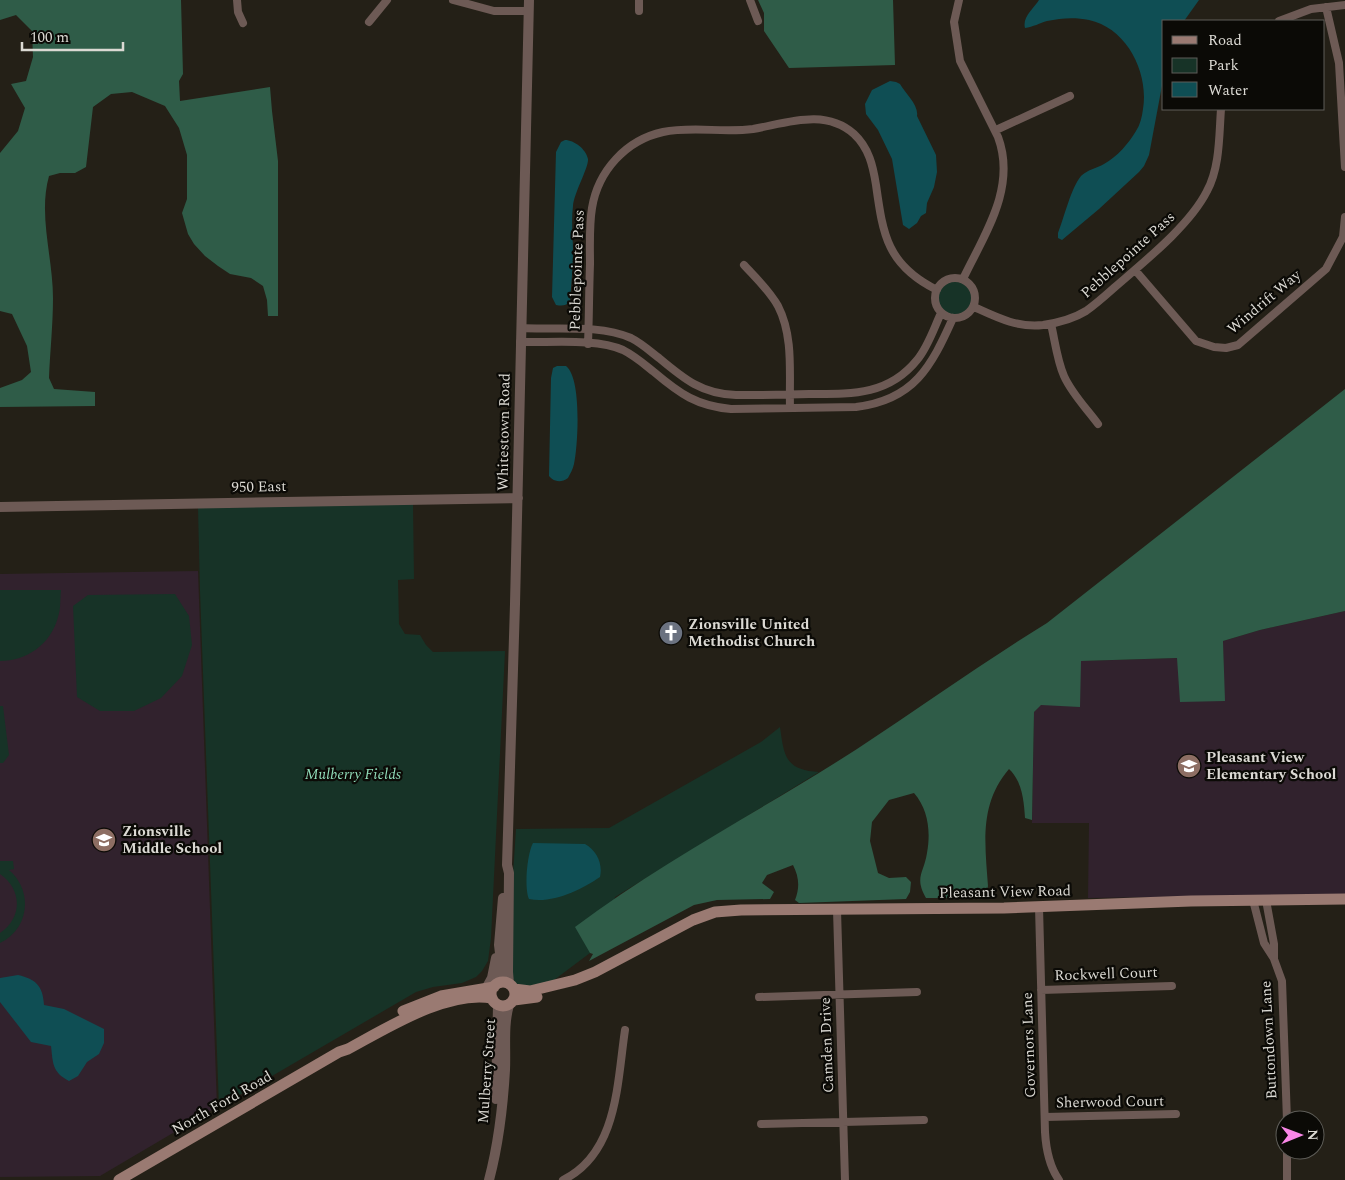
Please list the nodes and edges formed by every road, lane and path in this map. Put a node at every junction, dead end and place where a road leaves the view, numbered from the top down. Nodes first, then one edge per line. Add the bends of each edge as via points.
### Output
1 (236, 0) edge
2 (387, 0) edge
3 (453, 0) edge
4 (529, 0) edge
5 (639, 0) edge
6 (750, 0) edge
7 (959, 0) edge
8 (1345, 5) edge
9 (1326, 7) junction
10 (528, 11) junction
11 (639, 11) dead end
12 (1282, 20) edge
13 (758, 21) dead end
14 (243, 22) dead end
15 (369, 22) dead end
16 (1070, 96) dead end
17 (1221, 110) edge
18 (996, 130) junction
19 (1345, 167) edge
20 (1345, 217) edge
21 (744, 265) dead end
22 (1135, 270) junction
23 (963, 279) junction
24 (937, 290) junction
25 (974, 307) junction
26 (941, 313) junction
27 (953, 318) junction
28 (1051, 324) junction
29 (521, 328) junction
30 (589, 330) junction
31 (520, 342) junction
32 (588, 344) junction
33 (790, 395) junction
34 (790, 408) junction
35 (1098, 424) dead end
36 (518, 498) junction
37 (0, 507) edge
38 (507, 865) junction
39 (1253, 900) junction
40 (1266, 900) junction
41 (1345, 900) edge
42 (1039, 907) junction
43 (837, 910) junction
44 (1274, 959) junction
45 (1172, 986) dead end
46 (1041, 990) junction
47 (917, 992) dead end
48 (502, 993) junction
49 (840, 994) junction
50 (759, 997) dead end
51 (625, 1030) dead end
52 (1287, 1110) edge
53 (1176, 1114) dead end
54 (1045, 1117) junction
55 (924, 1120) dead end
56 (843, 1122) junction
57 (761, 1124) dead end
58 (1287, 1160) edge
59 (119, 1180) edge
60 (489, 1180) edge
61 (563, 1180) edge
62 (845, 1180) edge
63 (1059, 1180) edge
64 (1287, 1180) edge

1 - 14 street
2 - 15 street
3 - 10 street via 494,11
4 - 10 street, Whitestown Road
5 - 11 street
6 - 13 street
7 - 18 street via 954,22 960,61
8 - 9 street
9 - 12 street
9 - 19 street via 1339,63
10 - 29 street, Whitestown Road
16 - 18 street
17 - 22 street, Pebblepointe Pass via 1216,165 1208,190 1194,213
18 - 23 street via 1004,160 1003,187 997,208
20 - 22 street, Windrift Way via 1342,237 1326,268 1238,345 1214,347 1196,341
21 - 33 street via 771,295 783,317 789,342
22 - 28 street, Pebblepointe Pass via 1087,310
23 - 24 street via 948,279
23 - 25 street via 974,290
24 - 26 street via 935,300
24 - 30 street, Pebblepointe Pass via 910,273 890,248 882,225 870,156 853,133 844,127 816,119 738,130 664,132 644,139 623,153 608,169 597,190 591,220
25 - 27 street via 965,316
25 - 28 street, Pebblepointe Pass via 1014,323
26 - 27 street
26 - 33 street via 918,358 892,382 855,393
27 - 34 street via 938,353 926,370 898,394 861,406
28 - 35 street via 1064,377
29 - 30 street
29 - 31 street, Whitestown Road
30 - 32 street, Pebblepointe Pass
30 - 33 street via 631,338 686,380 706,390 730,395
31 - 32 street
31 - 36 street, Whitestown Road
32 - 34 street via 609,346 630,354 677,392 705,405 731,409
33 - 34 street
36 - 37 street, 950 East
36 - 38 street, Whitestown Road
38 - 48 street, Whitestown Road via 508,972
38 - 48 street, Whitestown Road via 500,945 492,978
39 - 40 main road, Pleasant View Road
39 - 42 main road, Pleasant View Road
39 - 44 street via 1264,943
40 - 41 main road, Pleasant View Road
40 - 44 street, Buttondown Lane
42 - 43 main road, Pleasant View Road
42 - 46 street, Governors Lane
43 - 48 main road, Pleasant View Road via 715,912 575,980 530,991
43 - 49 street, Camden Drive
44 - 52 street, Buttondown Lane via 1282,981
45 - 46 street, Rockwell Court
46 - 54 street, Governors Lane
47 - 49 street
48 - 59 main road, North Ford Road via 464,998 413,1014 339,1052
48 - 60 street, Mulberry Street via 496,1140
49 - 50 street
49 - 56 street, Camden Drive
51 - 61 street via 605,1136 588,1162
53 - 54 street, Sherwood Court
54 - 63 street, Governors Lane via 1046,1149
55 - 56 street
56 - 57 street
56 - 62 street, Camden Drive
58 - 64 street

